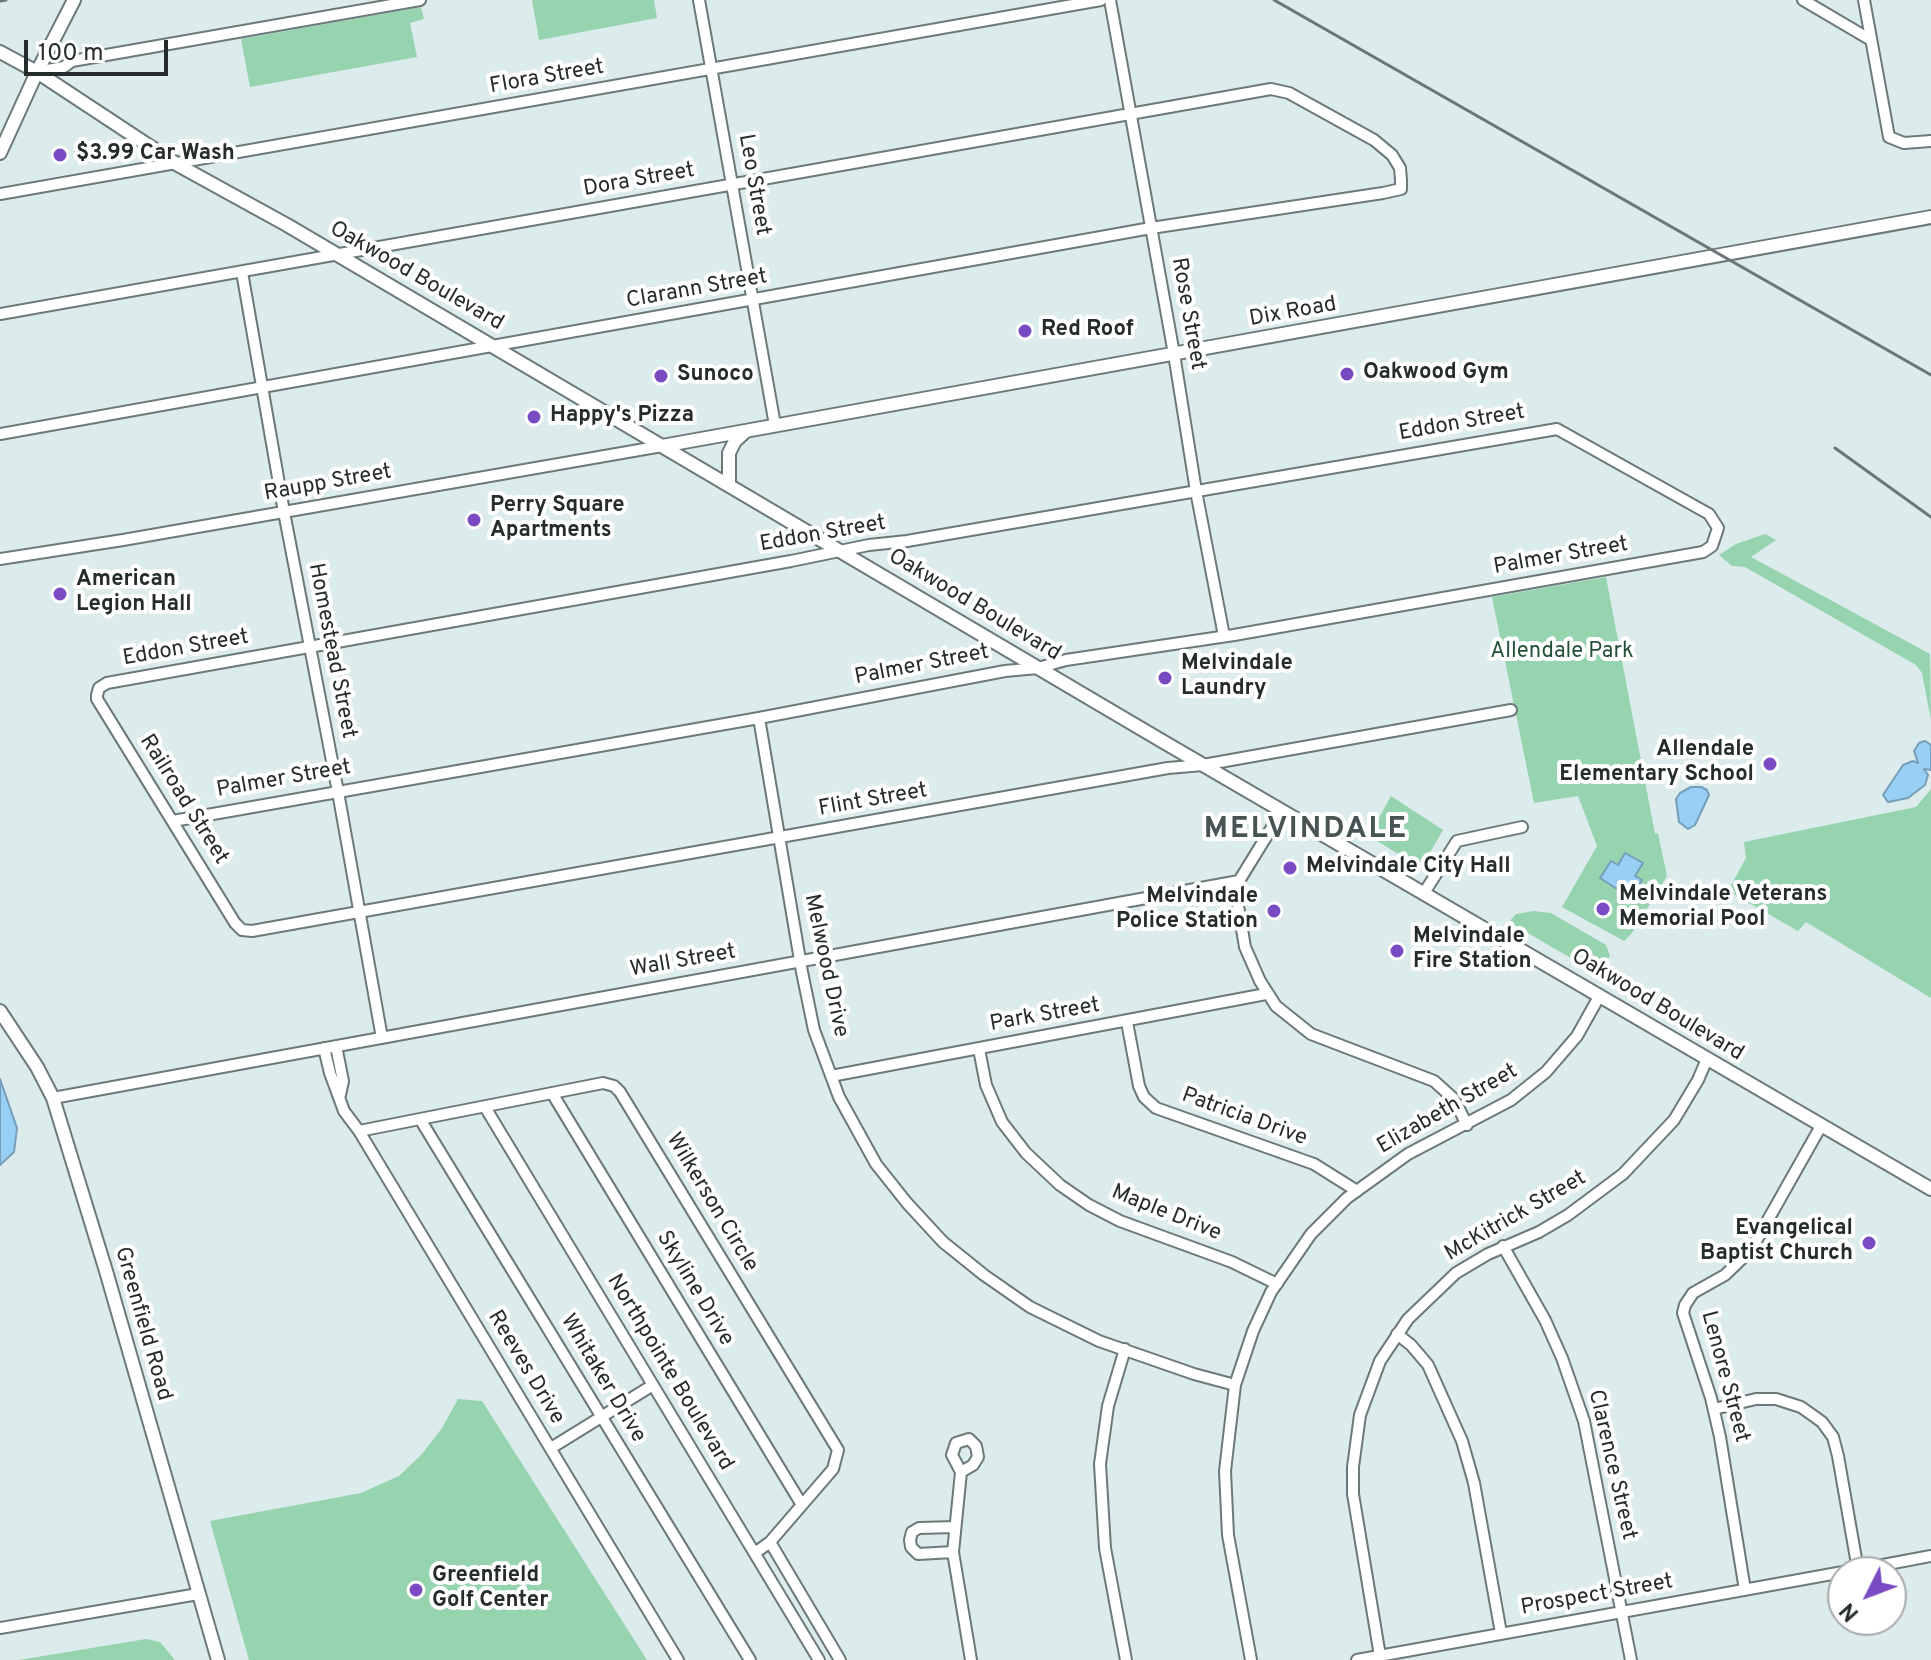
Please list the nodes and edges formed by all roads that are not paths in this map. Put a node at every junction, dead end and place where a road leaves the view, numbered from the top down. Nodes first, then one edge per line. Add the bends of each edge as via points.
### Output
1 (74, 0) edge
2 (420, 0) edge
3 (699, 0) edge
4 (1101, 0) edge
5 (1110, 0) edge
6 (1803, 0) edge
7 (1864, 0) edge
8 (1871, 40) junction
9 (0, 52) edge
10 (712, 69) junction
11 (37, 72) junction
12 (1131, 114) junction
13 (1931, 141) edge
14 (0, 153) edge
15 (178, 165) junction
16 (733, 185) junction
17 (1401, 189) joint
18 (0, 194) edge
19 (1931, 217) edge
20 (1151, 228) junction
21 (337, 254) junction
22 (242, 272) junction
23 (754, 301) junction
24 (0, 314) edge
25 (494, 346) junction
26 (1174, 354) junction
27 (262, 388) junction
28 (775, 425) junction
29 (749, 429) junction
30 (0, 434) edge
31 (662, 446) junction
32 (729, 485) junction
33 (1196, 491) junction
34 (284, 512) junction
35 (1718, 535) joint
36 (843, 551) junction
37 (0, 559) edge
38 (1224, 636) junction
39 (310, 647) junction
40 (1038, 668) junction
41 (99, 688) joint
42 (1511, 710) dead end
43 (759, 718) junction
44 (1203, 765) junction
45 (338, 792) junction
46 (1282, 811) junction
47 (173, 821) junction
48 (1522, 827) dead end
49 (781, 838) junction
50 (1239, 881) junction
51 (1424, 893) junction
52 (360, 912) junction
53 (242, 930) joint
54 (800, 961) junction
55 (1266, 994) junction
56 (1600, 995) junction
57 (0, 1011) edge
58 (1127, 1022) junction
59 (382, 1038) junction
60 (330, 1047) junction
61 (979, 1049) junction
62 (1707, 1059) junction
63 (831, 1076) junction
64 (552, 1093) junction
65 (53, 1098) junction
66 (485, 1107) junction
67 (420, 1119) junction
68 (1467, 1125) junction
69 (1821, 1126) junction
70 (359, 1131) junction
71 (1931, 1189) edge
72 (1357, 1191) junction
73 (1503, 1246) junction
74 (1277, 1284) junction
75 (1397, 1334) junction
76 (1125, 1349) junction
77 (653, 1385) junction
78 (1235, 1385) junction
79 (1714, 1409) junction
80 (601, 1417) junction
81 (551, 1448) junction
82 (961, 1472) dead end
83 (802, 1505) junction
84 (955, 1527) junction
85 (770, 1542) junction
86 (953, 1552) junction
87 (755, 1553) junction
88 (1856, 1556) edge
89 (1931, 1556) edge
90 (1907, 1561) edge
91 (1827, 1575) edge
92 (1745, 1590) junction
93 (198, 1594) junction
94 (1621, 1612) junction
95 (0, 1628) edge
96 (1501, 1633) junction
97 (836, 1649) junction
98 (1380, 1656) junction
99 (816, 1659) edge
100 (218, 1660) edge
101 (678, 1660) edge
102 (750, 1660) edge
103 (840, 1660) edge
104 (971, 1660) edge
105 (1126, 1660) edge
106 (1251, 1660) edge
107 (1357, 1660) edge
108 (1631, 1660) edge

1 - 11 main road
2 - 11 street via 72,61
3 - 10 street, Leo Street
4 - 10 street, Flora Street
5 - 12 street, Rose Street
6 - 8 street
7 - 8 street
8 - 13 street via 1889,137
9 - 11 main road, Oakwood Boulevard
10 - 15 street, Flora Street
10 - 16 street, Leo Street
11 - 14 main road
11 - 15 main road, Oakwood Boulevard
12 - 16 street, Dora Street
12 - 17 street, Dora Street via 1271,89 1284,92 1374,140 1400,168
12 - 20 street, Rose Street
15 - 18 street, Flora Street
15 - 21 main road, Oakwood Boulevard
16 - 21 street, Dora Street
16 - 23 street, Leo Street
17 - 20 street, Clarann Street
19 - 26 main road, Dix Road
20 - 23 street, Clarann Street
20 - 26 street, Rose Street
21 - 22 street, Dora Street
21 - 25 main road, Oakwood Boulevard
22 - 24 street, Dora Street
22 - 27 street, Homestead Street
23 - 25 street, Clarann Street
23 - 28 street, Leo Street
25 - 27 street, Clarann Street
25 - 31 main road, Oakwood Boulevard
26 - 28 main road, Dix Road
26 - 33 street, Rose Street
27 - 30 street, Clarann Street
27 - 34 street, Homestead Street
28 - 29 main road, Dix Road
29 - 31 main road, Dix Road
29 - 32 main road via 729,453
31 - 32 main road, Oakwood Boulevard
31 - 34 street, Raupp Street
32 - 36 main road, Oakwood Boulevard
33 - 35 street, Eddon Street via 1557,429 1709,514
33 - 36 street, Eddon Street
33 - 38 street, Rose Street
34 - 37 street, Raupp Street
34 - 39 street, Homestead Street
35 - 38 street, Palmer Street via 1703,552
36 - 39 street, Eddon Street
36 - 40 main road, Oakwood Boulevard
38 - 40 street, Palmer Street
39 - 41 street, Eddon Street
39 - 45 street, Homestead Street
40 - 43 street, Palmer Street
40 - 44 main road, Oakwood Boulevard
41 - 47 street, Railroad Street via 97,699
42 - 44 street, Flint Street
43 - 45 street, Palmer Street
43 - 49 street, Melwood Drive
44 - 46 main road, Oakwood Boulevard
44 - 49 street, Flint Street
45 - 47 street, Palmer Street
45 - 52 street, Homestead Street
46 - 50 street
46 - 51 main road, Oakwood Boulevard
47 - 53 street, Railroad Street
48 - 51 street via 1457,841
49 - 52 street, Flint Street
49 - 54 street, Melwood Drive
50 - 54 street, Wall Street
50 - 55 street via 1236,894 1245,947
51 - 56 main road, Oakwood Boulevard
52 - 53 street, Flint Street
52 - 59 street, Homestead Street
54 - 59 street, Wall Street
54 - 63 street, Melwood Drive via 814,1030
55 - 58 street, Park Street
55 - 68 street via 1311,1034 1434,1081 1454,1099
56 - 62 main road, Oakwood Boulevard
56 - 68 street, Elizabeth Street via 1577,1036 1546,1072
57 - 65 main road, Greenfield Road
58 - 61 street, Park Street
58 - 72 street, Patricia Drive via 1139,1086 1156,1108 1314,1164
59 - 60 street, Wall Street
60 - 65 street, Wall Street
60 - 70 street, Reeves Drive via 330,1073 344,1111
61 - 63 street, Park Street
61 - 74 street, Maple Drive via 986,1085 1002,1122 1060,1185 1120,1221
62 - 69 main road, Oakwood Boulevard
62 - 73 street, McKitrick Street via 1674,1120 1623,1174 1568,1215
63 - 76 street, Melwood Drive via 876,1164 943,1242 1030,1307
64 - 66 street, Wilkerson Circle
64 - 83 street, Skyline Drive
64 - 83 street, Wilkerson Circle via 603,1083 620,1092 838,1450 833,1469
65 - 93 main road, Greenfield Road
66 - 67 street, Wilkerson Circle
66 - 77 street, Northpointe Boulevard
67 - 70 street, Wilkerson Circle
67 - 80 street, Whitaker Drive
68 - 72 street, Elizabeth Street via 1408,1154
69 - 71 main road, Oakwood Boulevard
69 - 79 street, Lenore Street via 1751,1250 1725,1275 1693,1293 1685,1305 1685,1322
70 - 81 street, Reeves Drive
72 - 74 street, Elizabeth Street via 1321,1223
73 - 75 street, McKitrick Street via 1442,1285
73 - 94 street, Clarence Street via 1545,1320 1577,1397 1592,1448
74 - 78 street, Elizabeth Street via 1253,1331
75 - 96 street via 1428,1365 1462,1441
75 - 98 street, McKitrick Street via 1366,1393 1353,1467 1356,1522
76 - 78 street, Melwood Drive
76 - 105 street via 1108,1406 1100,1464 1105,1548
77 - 80 street
77 - 87 street, Northpointe Boulevard
78 - 106 street, Elizabeth Street via 1226,1444 1225,1504
79 - 88 street via 1776,1399 1801,1407 1822,1422 1838,1456
79 - 92 street, Lenore Street
80 - 81 street
80 - 102 street, Whitaker Drive
81 - 101 street, Reeves Drive
82 - 84 street
83 - 85 street, Wilkerson Circle
84 - 86 street
84 - 86 street via 919,1528 910,1540 918,1554
85 - 87 street, Wilkerson Circle
85 - 97 street
86 - 104 street
87 - 99 street, Northpointe Boulevard
89 - 90 street, Prospect Street
91 - 92 street, Prospect Street
92 - 94 street, Prospect Street
93 - 95 street
93 - 100 main road, Greenfield Road
94 - 96 street, Prospect Street
94 - 108 street, Clarence Street
96 - 98 street, Prospect Street
97 - 99 street
97 - 103 street
98 - 107 street, Prospect Street

